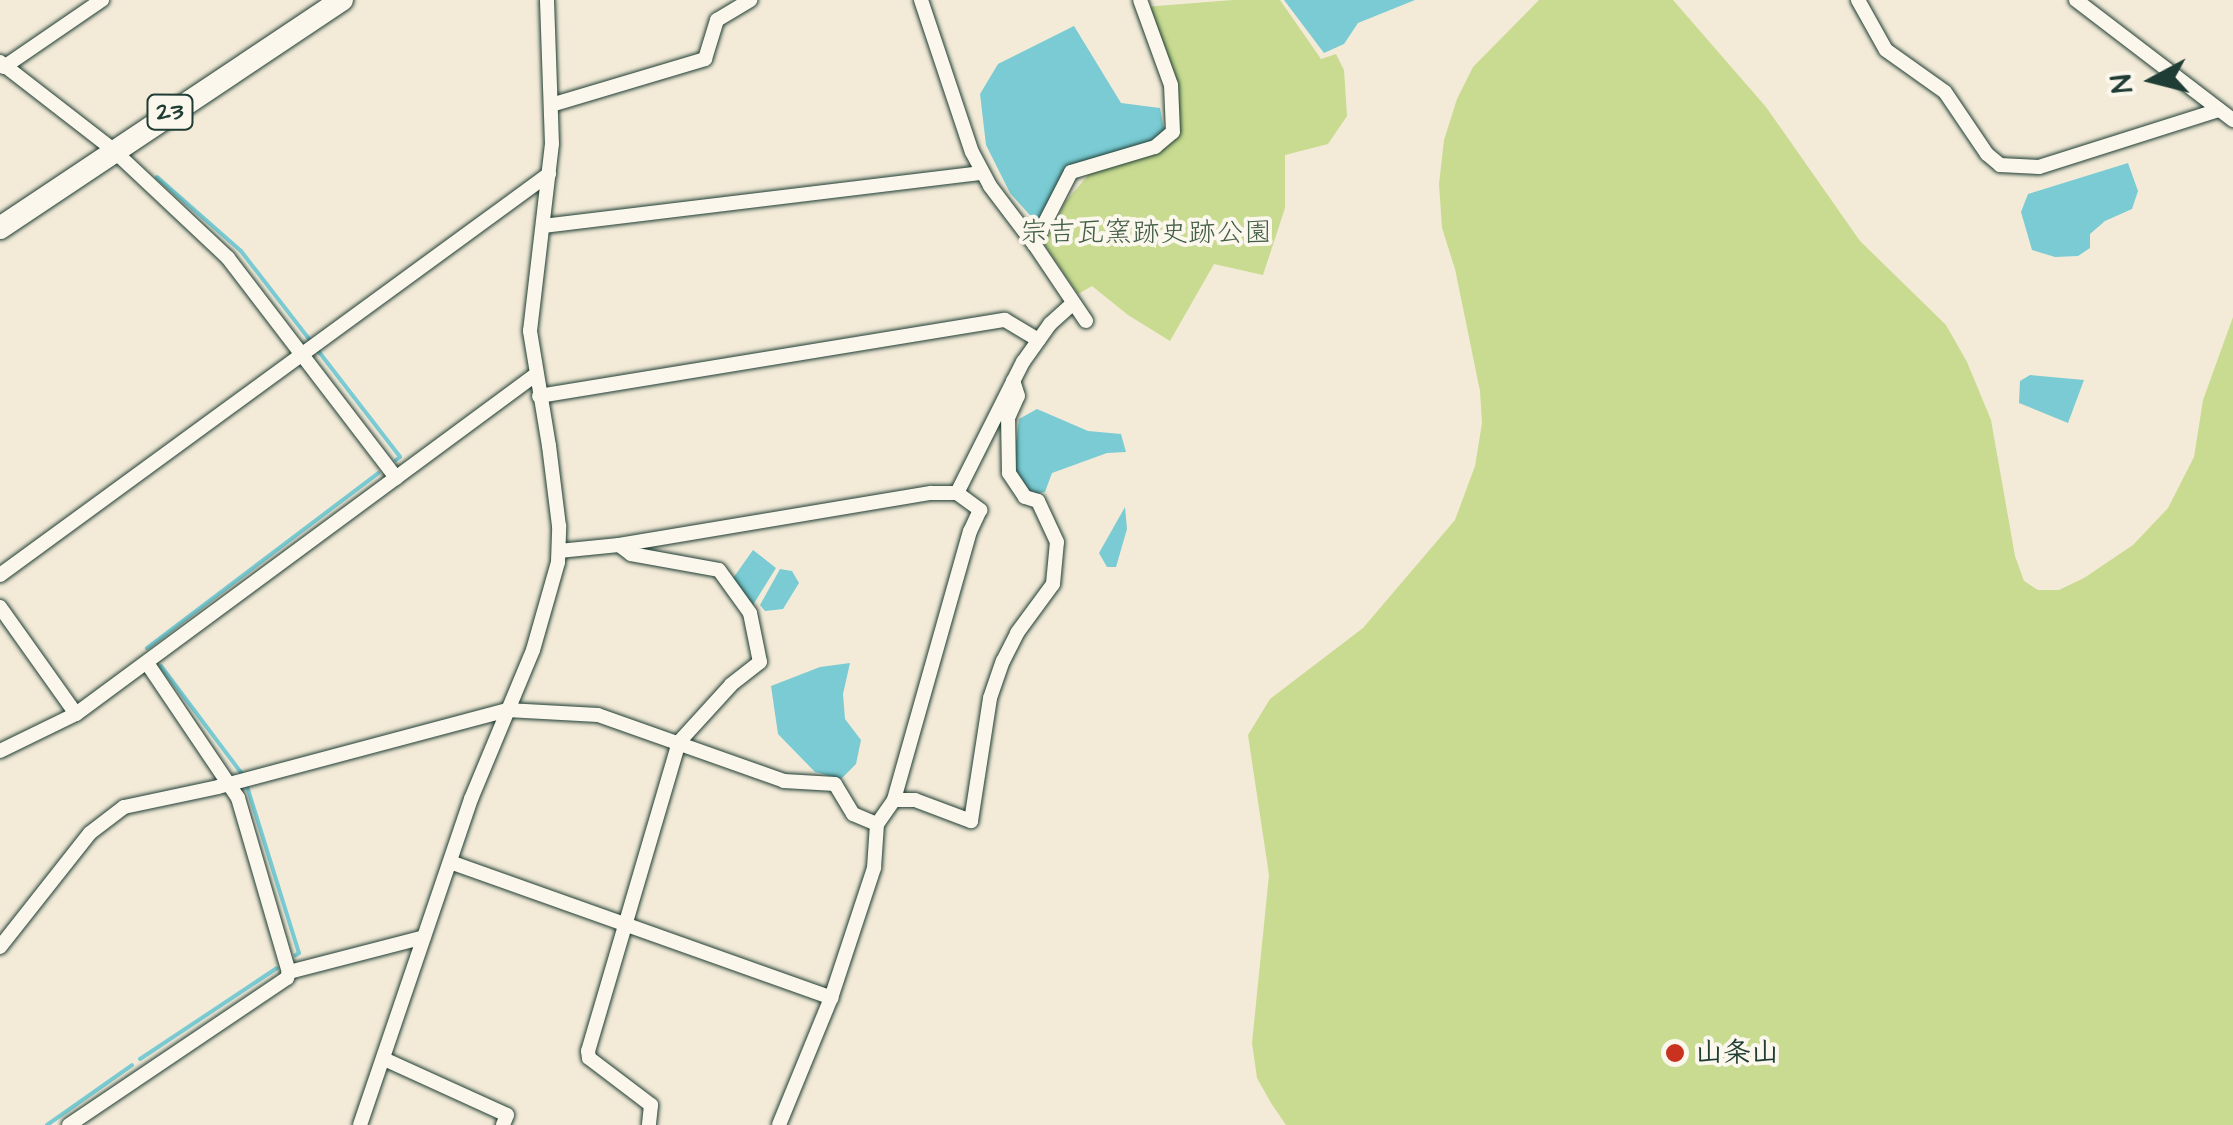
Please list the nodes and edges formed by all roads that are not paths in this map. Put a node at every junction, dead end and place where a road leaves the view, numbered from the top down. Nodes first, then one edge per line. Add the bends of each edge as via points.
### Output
1 (102, 0) edge
2 (342, 0) edge
3 (547, 0) edge
4 (750, 0) edge
5 (921, 0) edge
6 (1140, 0) edge
7 (1858, 0) edge
8 (2076, 0) edge
9 (2, 66) edge
10 (551, 105) junction
11 (2219, 110) junction
12 (2233, 120) edge
13 (112, 149) junction
14 (982, 173) junction
15 (549, 174) junction
16 (543, 226) junction
17 (0, 228) edge
18 (1034, 244) junction
19 (1073, 304) junction
20 (1086, 320) dead end
21 (1038, 340) junction
22 (304, 353) junction
23 (536, 374) junction
24 (1013, 381) junction
25 (540, 396) junction
26 (396, 478) junction
27 (956, 494) junction
28 (619, 545) junction
29 (559, 551) junction
30 (0, 575) edge
31 (0, 607) edge
32 (147, 663) junction
33 (507, 710) junction
34 (76, 714) junction
35 (679, 742) junction
36 (0, 752) edge
37 (233, 783) junction
38 (894, 800) junction
39 (876, 824) junction
40 (450, 862) junction
41 (627, 924) junction
42 (424, 937) junction
43 (0, 947) edge
44 (289, 972) junction
45 (830, 998) junction
46 (384, 1059) junction
47 (70, 1125) edge
48 (360, 1125) edge
49 (502, 1125) edge
50 (649, 1125) edge
51 (779, 1125) edge

1 - 9 street
2 - 13 main road, 23
3 - 10 street
4 - 10 street via 717,20 705,59
5 - 14 street
6 - 18 street via 1171,86 1172,132 1156,147 1071,172
7 - 11 street via 1886,50 1945,92 2000,165 2039,167
8 - 11 street
9 - 13 street
10 - 15 street
11 - 12 street
13 - 17 main road, 23
13 - 22 street via 228,258
14 - 16 street
14 - 18 street
15 - 16 street
15 - 22 street
16 - 23 street via 530,332
18 - 19 street
19 - 20 street
19 - 21 street
21 - 24 street
21 - 25 street via 1006,320
22 - 26 street
22 - 30 street
23 - 25 street
23 - 26 street
24 - 27 street
24 - 38 street via 1018,396 1008,418 1009,474 1025,498 1038,502 1057,542 1053,584 1017,633 990,698 971,821 916,800
25 - 29 street
26 - 32 street
27 - 28 street
27 - 38 street via 980,512
28 - 29 street
28 - 35 street via 631,554 719,570 750,612 760,662
29 - 33 street via 533,650
31 - 34 street
32 - 34 street
32 - 37 street
33 - 35 street via 598,715
33 - 37 street
33 - 40 street
34 - 36 street
35 - 39 street via 784,781 835,784 853,814
35 - 41 street
37 - 43 street via 112,813
37 - 44 street
38 - 39 street
39 - 45 street via 874,868
40 - 41 street
40 - 42 street
41 - 45 street
41 - 50 street via 588,1058 650,1104
42 - 44 street
42 - 46 street
44 - 47 street
45 - 51 street
46 - 48 street
46 - 49 street via 507,1115

